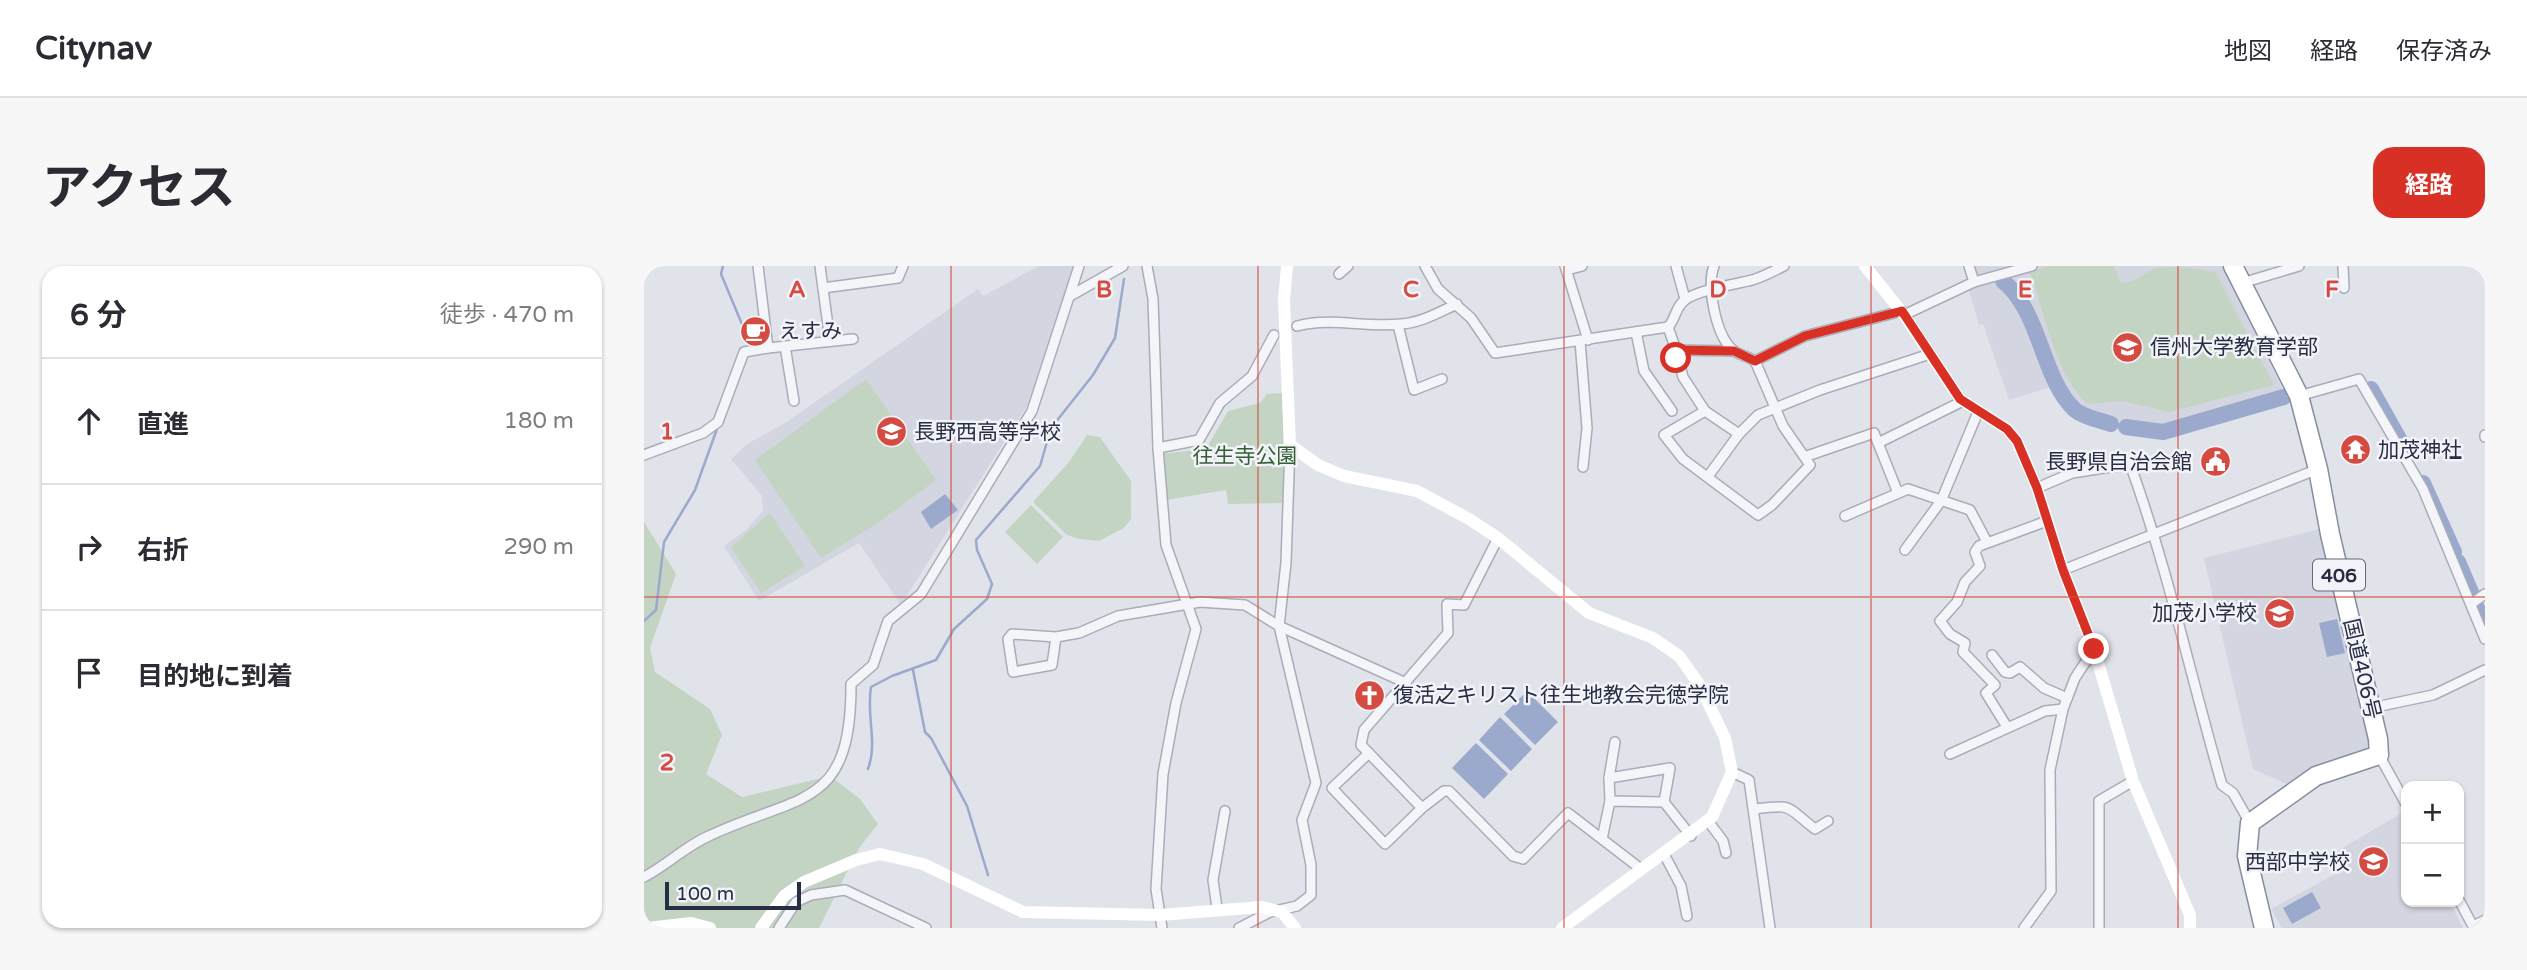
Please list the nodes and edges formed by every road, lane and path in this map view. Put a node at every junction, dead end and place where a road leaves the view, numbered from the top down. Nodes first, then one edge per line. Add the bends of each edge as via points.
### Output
1 (758, 266) edge
2 (820, 266) edge
3 (903, 266) edge
4 (1079, 266) edge
5 (1123, 266) edge
6 (1147, 266) edge
7 (1287, 266) edge
8 (1348, 266) edge
9 (1425, 266) edge
10 (1582, 266) edge
11 (1676, 266) edge
12 (1714, 266) edge
13 (1784, 266) edge
14 (1865, 266) edge
15 (1969, 266) edge
16 (2032, 266) edge
17 (2233, 266) edge
18 (2299, 266) edge
19 (2343, 266) edge
20 (1566, 268) edge
21 (1339, 274) dead end
22 (1974, 282) junction
23 (2242, 283) junction
24 (823, 288) junction
25 (2344, 288) dead end
26 (1709, 292) junction
27 (1070, 296) junction
28 (1685, 299) junction
29 (1457, 304) junction
30 (1903, 313) junction
31 (1398, 325) junction
32 (1297, 326) dead end
33 (1668, 327) junction
34 (1636, 332) junction
35 (1273, 335) dead end
36 (852, 339) dead end
37 (1584, 340) junction
38 (830, 341) junction
39 (786, 346) junction
40 (768, 348) junction
41 (1675, 350) junction
42 (1734, 351) junction
43 (1930, 354) junction
44 (1755, 361) junction
45 (1442, 379) dead end
46 (2299, 396) junction
47 (794, 401) dead end
48 (1963, 401) junction
49 (1774, 407) junction
50 (1672, 411) dead end
51 (1705, 411) junction
52 (1979, 412) junction
53 (1739, 434) junction
54 (1878, 443) junction
55 (1290, 445) junction
56 (1158, 448) junction
57 (644, 455) edge
58 (1807, 456) junction
59 (1583, 467) dead end
60 (2318, 469) junction
61 (1709, 475) junction
62 (2037, 488) junction
63 (1898, 494) junction
64 (1941, 502) junction
65 (1845, 516) dead end
66 (2047, 521) junction
67 (2156, 535) junction
68 (1498, 538) junction
69 (1987, 542) junction
70 (1905, 550) dead end
71 (2063, 570) junction
72 (2485, 594) edge
73 (2471, 604) junction
74 (1191, 606) junction
75 (1279, 625) junction
76 (1056, 636) junction
77 (2485, 639) edge
78 (2094, 649) junction
79 (1992, 654) dead end
80 (2485, 670) edge
81 (1406, 683) junction
82 (2067, 698) junction
83 (2371, 708) junction
84 (2063, 709) junction
85 (2007, 727) junction
86 (1615, 742) dead end
87 (1369, 753) junction
88 (1950, 754) dead end
89 (2379, 755) junction
90 (1732, 772) junction
91 (1609, 778) junction
92 (2133, 781) junction
93 (2401, 795) edge
94 (1610, 801) junction
95 (1664, 802) junction
96 (1422, 808) junction
97 (1754, 809) junction
98 (1225, 811) dead end
99 (1708, 821) junction
100 (1828, 821) dead end
101 (2250, 823) junction
102 (1690, 836) junction
103 (1602, 839) junction
104 (1726, 853) dead end
105 (1664, 854) junction
106 (1641, 869) junction
107 (644, 877) edge
108 (2463, 907) edge
109 (1217, 908) junction
110 (1282, 912) junction
111 (1687, 916) dead end
112 (2485, 920) edge
113 (1161, 922) edge
114 (1570, 926) edge
115 (2473, 927) edge
116 (648, 928) edge
117 (710, 928) edge
118 (761, 928) edge
119 (779, 928) edge
120 (926, 928) edge
121 (1239, 928) edge
122 (1295, 928) edge
123 (1770, 928) edge
124 (2024, 928) edge
125 (2099, 928) edge
126 (2190, 928) edge
127 (2264, 928) edge

1 - 40 street
2 - 24 street
3 - 24 street via 898,278
4 - 27 street
5 - 27 street
6 - 56 street via 1153,299
7 - 55 street via 1284,313
8 - 21 street
9 - 29 street via 1438,289
10 - 20 street
11 - 28 street
12 - 26 street
13 - 26 street
14 - 30 street
15 - 22 street
16 - 22 street
17 - 23 highway, 国道406号 / 406
18 - 23 street
19 - 25 street
20 - 37 street
22 - 30 street
23 - 46 highway, 国道406号 / 406
24 - 38 street
26 - 28 street
26 - 42 street
27 - 107 street via 1032,411 921,594 888,621 873,665 851,684 851,716 840,760 830,776 810,796 712,834
28 - 33 street
29 - 31 street via 1415,323
29 - 37 street via 1495,353
30 - 43 street
30 - 44 street via 1805,336
31 - 32 street via 1322,320
31 - 45 street via 1414,390
33 - 34 street
33 - 41 street
34 - 37 street
34 - 50 street via 1644,371
35 - 56 street via 1252,376 1220,403 1199,440
36 - 38 street
37 - 59 street via 1587,428
38 - 39 street
39 - 40 street
39 - 47 street
40 - 57 street via 744,352 718,422 702,433
41 - 42 street
41 - 51 street via 1684,377
42 - 44 street
43 - 48 street
43 - 49 street
44 - 49 street
46 - 60 highway, 国道406号 / 406
46 - 73 street via 2359,379 2423,489
48 - 52 street
48 - 54 street
49 - 53 street
49 - 58 street
51 - 53 street
51 - 61 street via 1664,435 1683,459
52 - 62 street via 2017,441
52 - 64 street
53 - 61 street
54 - 58 street via 1874,433
54 - 63 street
55 - 68 street via 1318,466 1344,476 1417,491
55 - 75 street
56 - 74 street via 1167,545
58 - 61 street via 1810,465 1758,514
60 - 67 street
60 - 83 highway, 国道406号 / 406
62 - 66 street
62 - 67 street via 2072,472 2130,464
63 - 64 street via 1908,489
63 - 65 street
64 - 69 street via 1970,510
64 - 70 street
66 - 69 street
66 - 71 street
67 - 71 street
67 - 101 street via 2222,785 2233,793
68 - 81 street via 1464,605 1447,604 1448,633
68 - 90 street via 1589,613 1653,638 1679,656 1699,684 1725,738
69 - 85 street via 1975,551 1980,566 1940,621 1965,643 1963,652 1995,685 1986,693
71 - 78 street
72 - 73 street
73 - 77 street
74 - 75 street via 1200,601 1245,605
74 - 76 street via 1131,613 1079,633
74 - 113 street via 1196,629 1175,703 1163,774 1156,889
75 - 81 street
75 - 110 street via 1316,783 1302,820 1311,865 1311,895
76 - 76 street via 1052,665 1013,672 1008,639 1012,634
78 - 82 street
78 - 92 street
79 - 82 street via 2005,672 2020,667 2044,688
80 - 83 street via 2433,695
81 - 87 street via 1364,730 1362,745
82 - 84 street
83 - 89 highway, 国道406号 / 406
84 - 85 street via 2045,711
84 - 124 street via 2050,770 2051,891
85 - 88 street
86 - 91 street
87 - 96 street
87 - 96 street via 1332,788 1385,844
89 - 93 street
89 - 101 highway via 2316,776
90 - 97 street via 1749,780
90 - 99 street
91 - 94 street
91 - 95 street via 1670,768
92 - 125 street via 2099,801
92 - 126 street via 2190,915
94 - 95 street
94 - 103 street
95 - 102 street
96 - 103 street via 1449,791 1513,856 1523,859 1568,813
97 - 100 street via 1793,808 1815,829
97 - 123 street
98 - 109 street via 1213,880
99 - 102 street
99 - 104 street
101 - 127 highway via 2246,856
102 - 105 street
103 - 106 street
105 - 106 street
105 - 111 street via 1681,886
106 - 114 street
108 - 115 street
109 - 110 street via 1262,907
109 - 113 street
110 - 121 street via 1270,912
110 - 122 street
112 - 115 street
113 - 118 street via 1024,912 923,864 880,854 804,882 784,896
116 - 117 street via 691,923
119 - 120 street via 796,902 845,890

